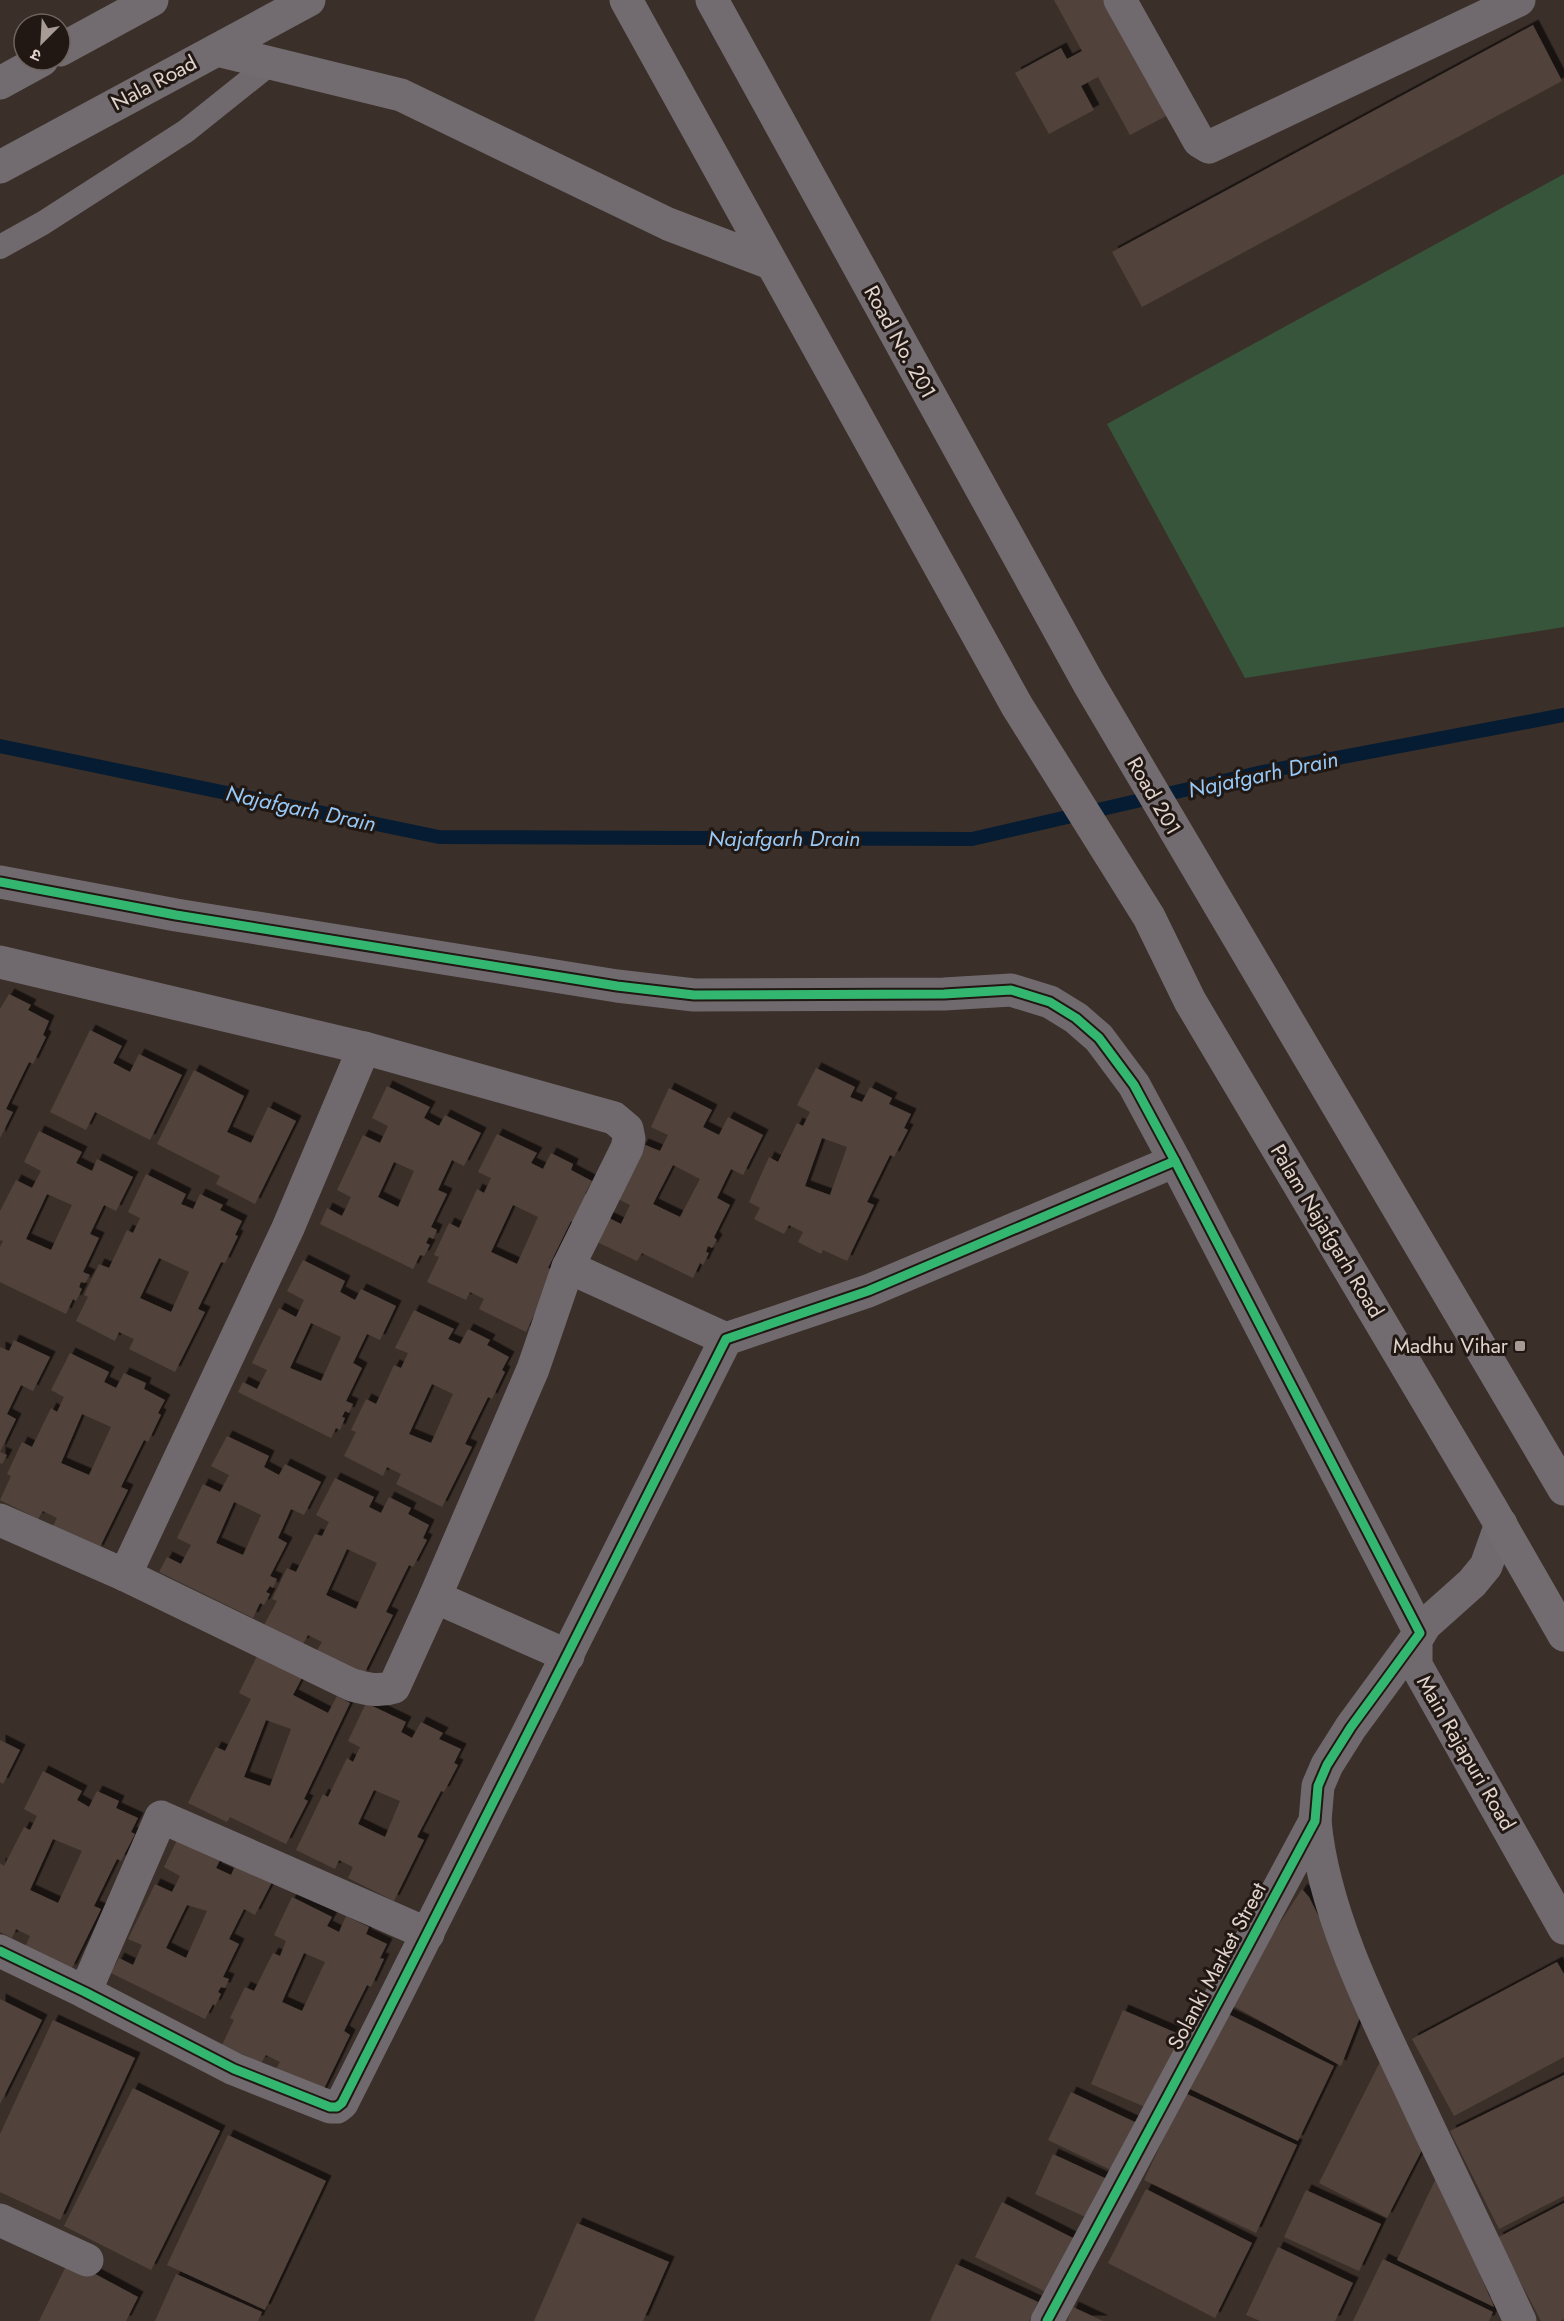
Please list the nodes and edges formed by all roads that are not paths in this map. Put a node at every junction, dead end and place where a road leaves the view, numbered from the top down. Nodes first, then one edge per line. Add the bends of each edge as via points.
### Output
1 (152, 0) edge
2 (309, 0) edge
3 (626, 0) edge
4 (712, 0) edge
5 (741, 0) edge
6 (1120, 0) edge
7 (1519, 0) edge
8 (72, 43) edge
9 (217, 50) junction
10 (739, 51) junction
11 (271, 63) junction
12 (20, 72) edge
13 (0, 83) edge
14 (0, 167) edge
15 (0, 247) edge
16 (770, 263) junction
17 (1089, 684) joint
18 (0, 882) edge
19 (0, 962) edge
20 (364, 1048) junction
21 (1175, 1161) junction
22 (568, 1267) junction
23 (726, 1339) junction
24 (1564, 1489) edge
25 (0, 1520) edge
26 (1501, 1524) junction
27 (126, 1575) junction
28 (435, 1597) junction
29 (1420, 1633) junction
30 (1564, 1635) edge
31 (568, 1656) junction
32 (1315, 1821) junction
33 (1564, 1928) edge
34 (428, 1934) junction
35 (0, 1951) edge
36 (85, 1992) junction
37 (0, 2220) edge
38 (87, 2260) dead end
39 (1519, 2320) edge
40 (1047, 2321) edge

1 - 8 main road
2 - 9 main road, Nala Road
3 - 16 main road
4 - 10 main road, Road No. 201
5 - 10 main road
6 - 7 street via 1199,141 1209,147
9 - 11 main road
9 - 14 main road, Nala Road
10 - 17 main road, Road No. 201
11 - 15 lane via 186,131
11 - 16 main road via 401,95 668,224
12 - 13 main road
16 - 26 main road, Palam Najafgarh Road via 1017,706 1149,917 1190,1001
17 - 24 main road, Road 201
18 - 21 street via 187,917 694,995 1011,990 1050,1002 1099,1038 1134,1085
19 - 20 street
20 - 22 street via 614,1118 627,1129 627,1148
20 - 27 street via 288,1228
21 - 23 street via 868,1291
21 - 29 street
22 - 23 street
22 - 28 street via 533,1369
23 - 31 street
25 - 27 street
26 - 29 street via 1486,1566
26 - 30 main road, Palam Najafgarh Road
27 - 28 street via 352,1685 383,1691 394,1687
28 - 31 street
29 - 32 street, Solanki Market Street via 1327,1765 1318,1786
29 - 33 street, Main Rajapuri Road via 1416,1640 1416,1665
31 - 34 street
32 - 39 street via 1317,1846 1339,1921 1368,2000
32 - 40 street, Solanki Market Street
34 - 36 street via 337,2107 234,2069
34 - 36 street via 161,1817
35 - 36 street
37 - 38 street

